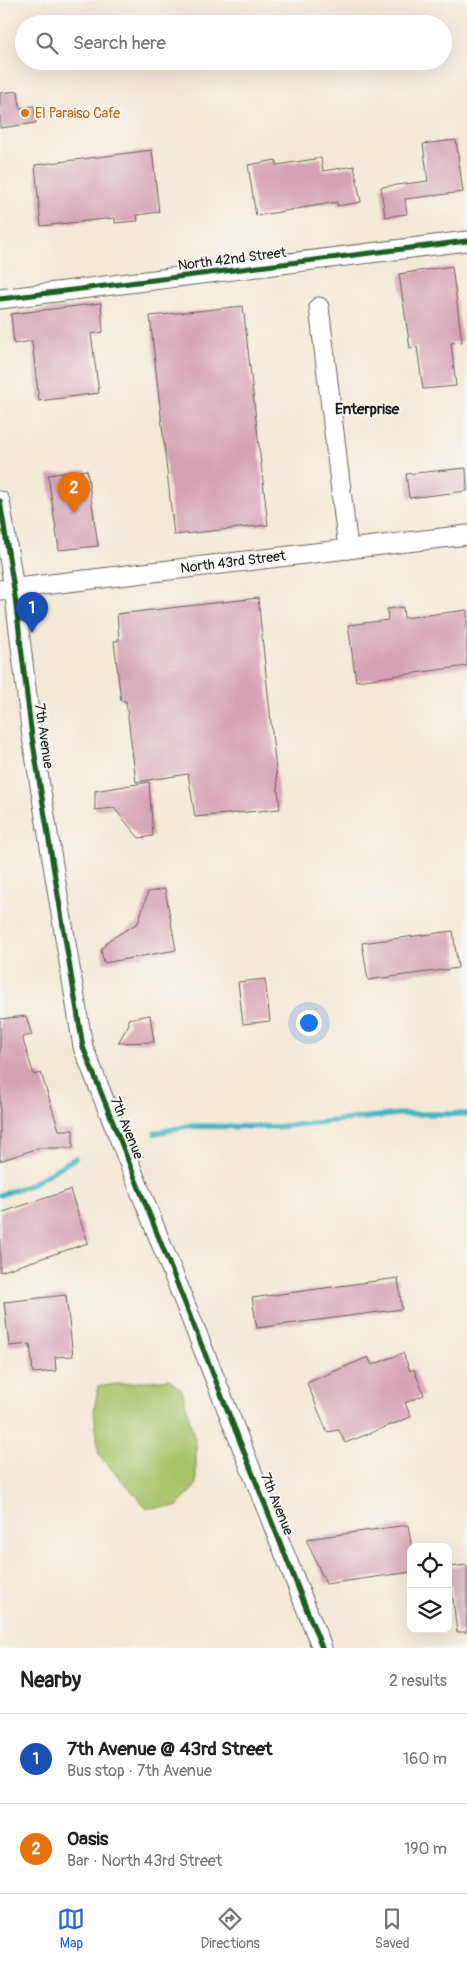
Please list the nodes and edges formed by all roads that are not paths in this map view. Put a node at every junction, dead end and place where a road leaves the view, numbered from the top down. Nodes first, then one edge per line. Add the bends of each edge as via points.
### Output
1 (467, 241) edge
2 (0, 299) edge
3 (319, 307) dead end
4 (0, 501) edge
5 (467, 535) edge
6 (348, 549) junction
7 (7, 590) edge
8 (322, 1648) edge

1 - 2 street, North 42nd Street
3 - 6 street
4 - 7 street, 7th Avenue
5 - 6 street, North 43rd Street
6 - 7 street, North 43rd Street
7 - 8 street, 7th Avenue via 82,1047

